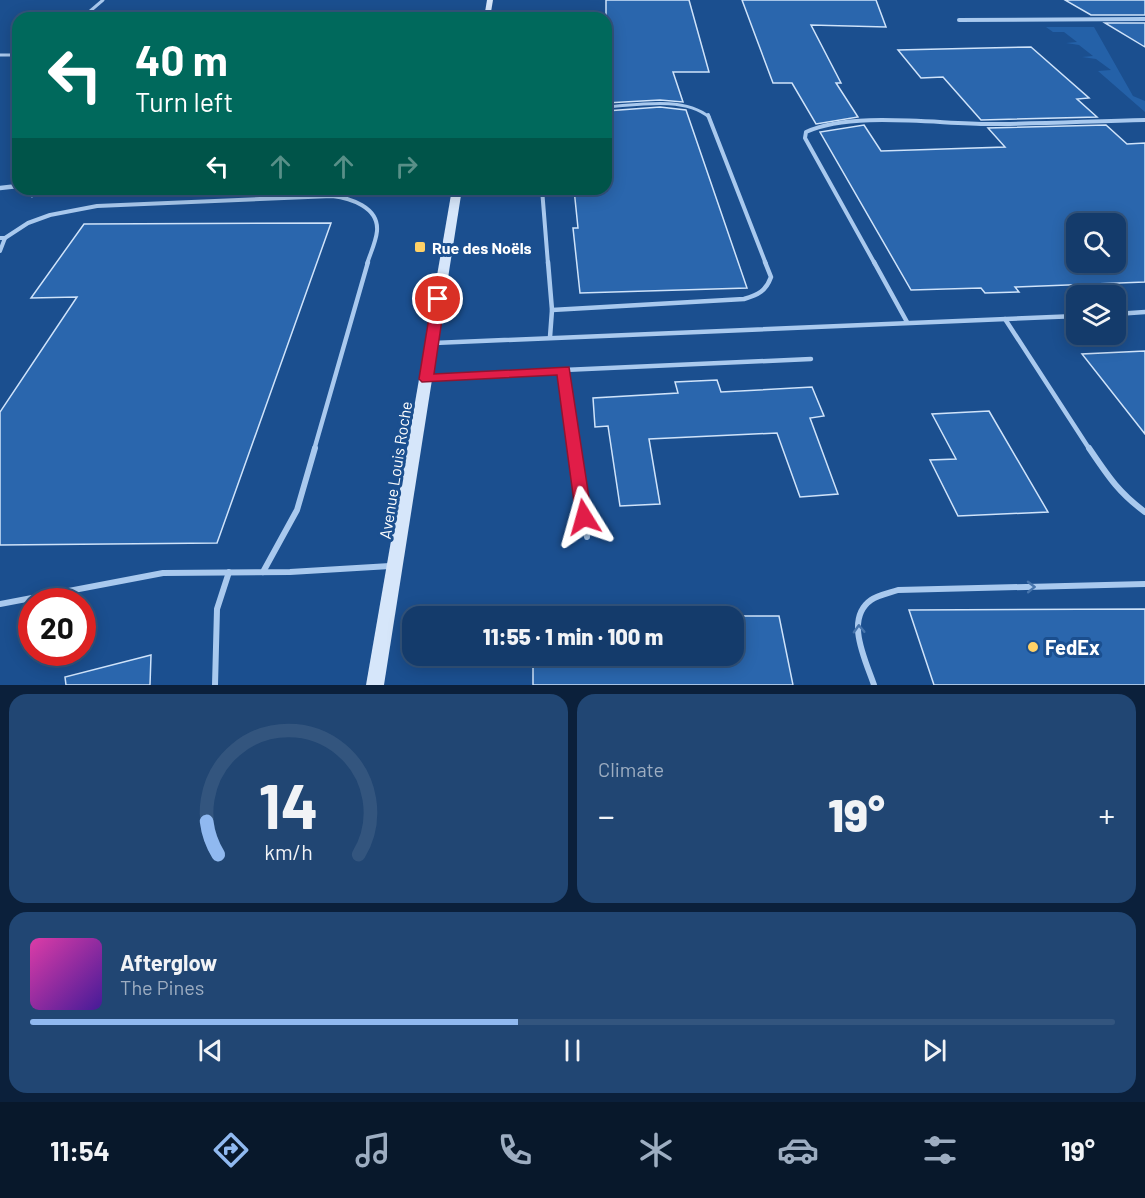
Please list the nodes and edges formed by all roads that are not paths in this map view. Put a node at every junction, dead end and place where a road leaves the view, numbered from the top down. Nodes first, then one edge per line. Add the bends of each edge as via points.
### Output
1 (103, 0) edge
2 (89, 12) edge
3 (1145, 19) edge
4 (959, 20) dead end
5 (612, 106) edge
6 (1145, 120) edge
7 (456, 195) edge
8 (542, 195) edge
9 (2, 238) edge
10 (0, 251) edge
11 (552, 310) junction
12 (1145, 312) edge
13 (1126, 313) edge
14 (1066, 316) edge
15 (1005, 319) junction
16 (908, 322) junction
17 (550, 338) junction
18 (431, 343) junction
19 (811, 359) dead end
20 (564, 370) junction
21 (427, 379) junction
22 (1145, 512) edge
23 (587, 537) dead end
24 (396, 566) junction
25 (229, 572) junction
26 (263, 572) junction
27 (1145, 584) edge
28 (0, 604) edge
29 (215, 685) edge
30 (375, 685) edge
31 (874, 685) edge

1 - 2 lane
3 - 4 street
5 - 11 lane via 675,106 705,111 771,277 768,287 744,299
6 - 16 lane via 881,122 809,129 805,138
7 - 18 main road, Avenue Louis Roche
8 - 11 lane
9 - 10 lane
9 - 26 lane via 50,215 109,206 332,196 358,202 373,214 377,230 297,510
11 - 17 lane
12 - 13 lane
14 - 15 lane
15 - 16 lane
15 - 22 lane via 1116,488
16 - 17 lane
17 - 18 lane
18 - 21 main road, Avenue Louis Roche
19 - 20 lane
20 - 21 lane
20 - 23 lane
21 - 24 main road, Avenue Louis Roche
24 - 26 lane
24 - 30 main road, Avenue Louis Roche
25 - 26 lane
25 - 28 lane via 163,573
25 - 29 lane via 217,609
31 -> 27 lane via 857,630 860,613 870,601 898,590

